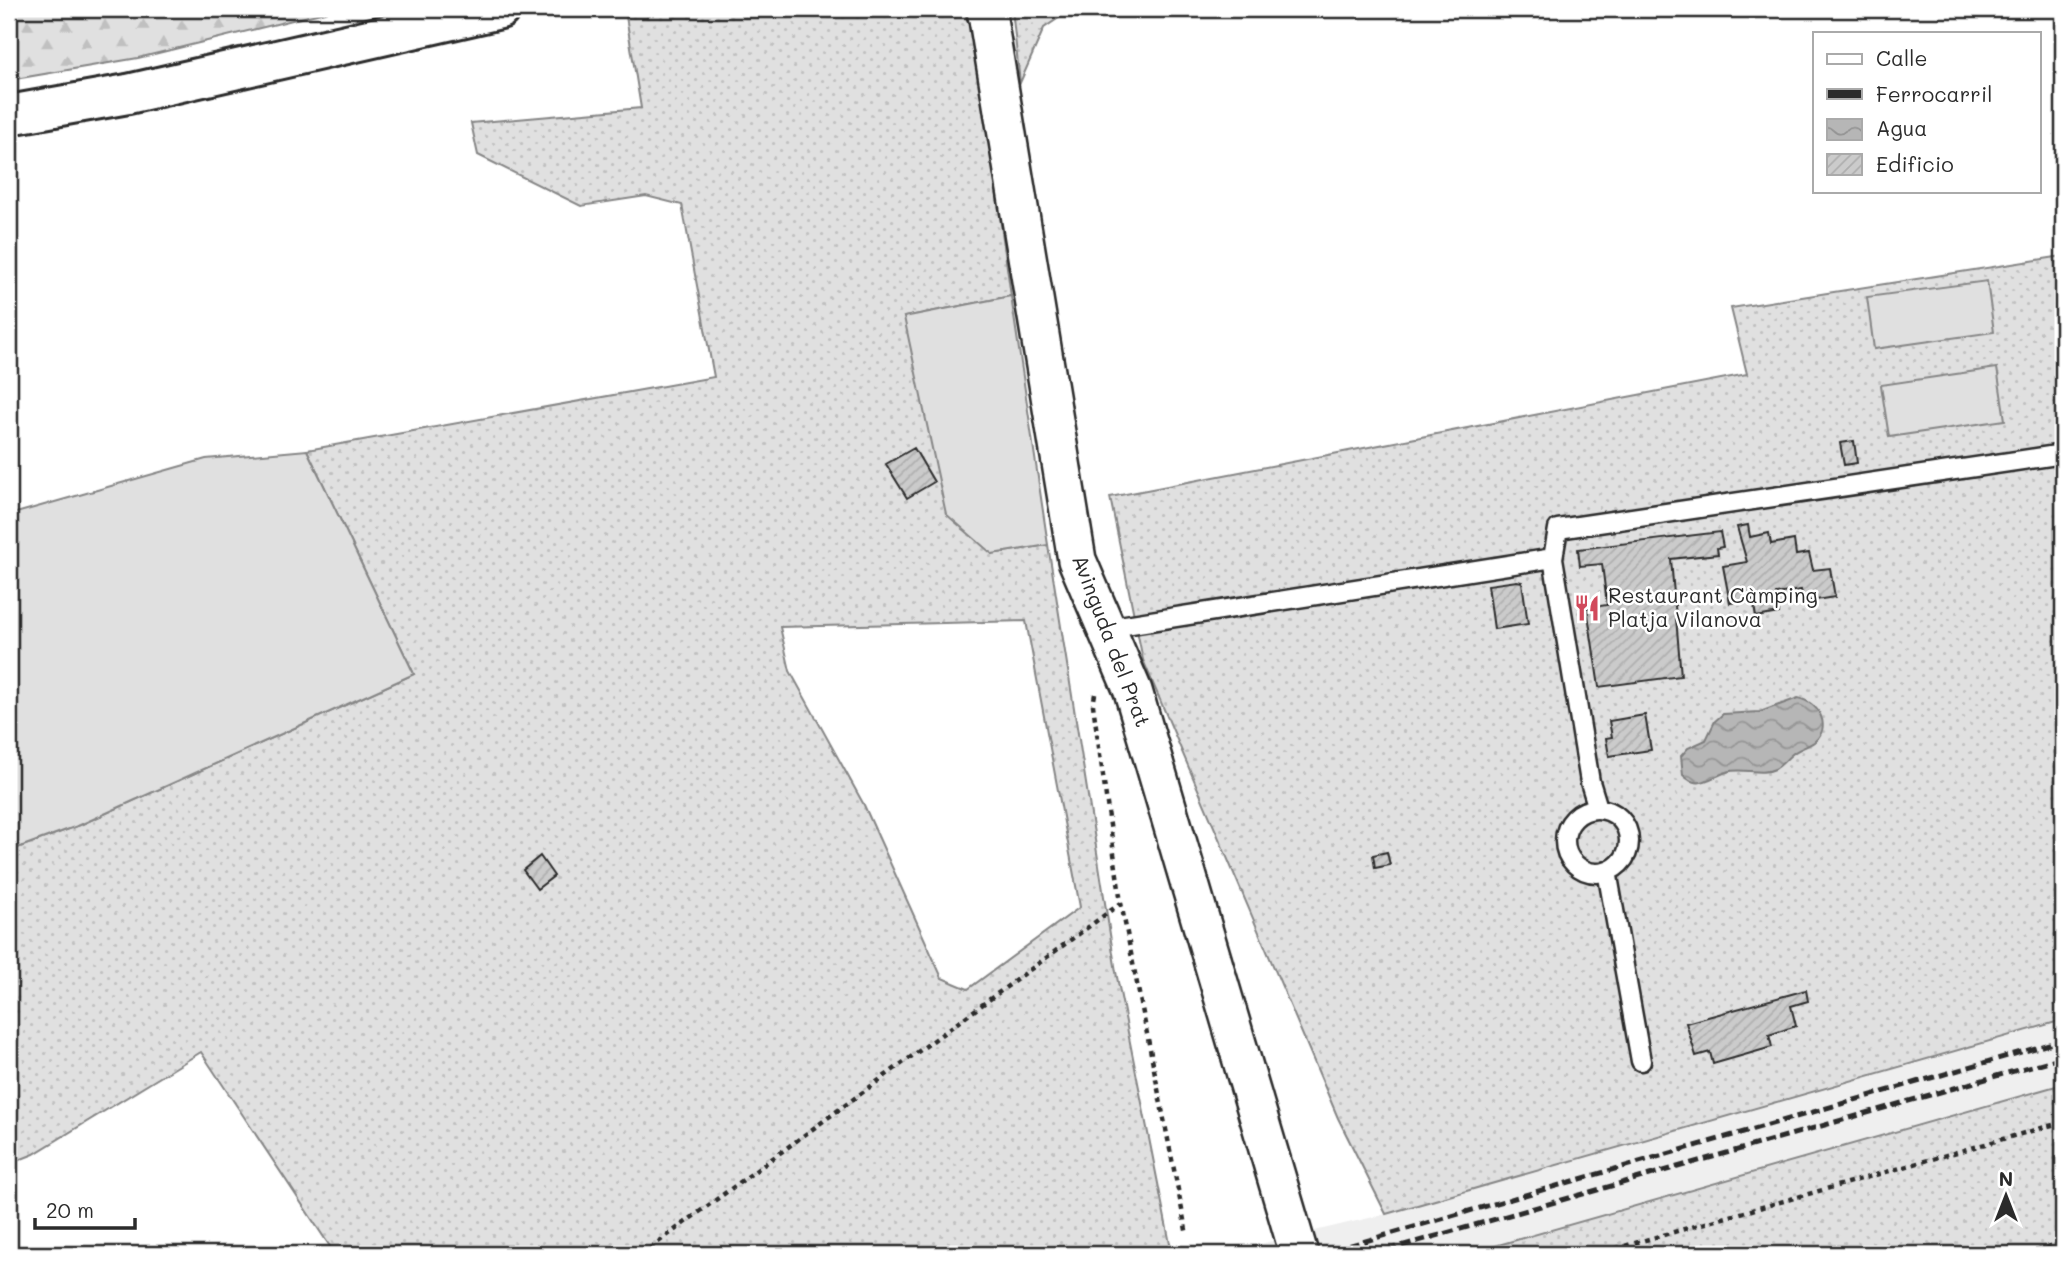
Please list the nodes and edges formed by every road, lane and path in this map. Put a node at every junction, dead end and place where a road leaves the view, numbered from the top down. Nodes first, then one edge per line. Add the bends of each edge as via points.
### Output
1 (500, 9) edge
2 (987, 10) edge
3 (9, 115) edge
4 (2063, 454) edge
5 (1553, 558) junction
6 (1106, 628) junction
7 (1096, 692) dead end
8 (1598, 808) junction
9 (1607, 871) junction
10 (1121, 903) junction
11 (1641, 1061) dead end
12 (2063, 1122) edge
13 (1187, 1236) dead end
14 (2063, 1244) edge
15 (642, 1254) edge
16 (1298, 1254) edge
17 (1595, 1254) edge
18 (2027, 1254) edge

1 - 3 main road via 128,94
2 - 6 street, Avinguda del Prat via 1077,560
4 - 5 lane via 1558,529
5 - 6 lane
5 - 8 lane
6 - 16 street, Avinguda del Prat via 1133,691
7 - 10 path via 1093,705
8 - 9 lane via 1619,816 1629,836 1625,858
8 - 9 lane via 1579,814 1564,839 1573,863 1595,873
9 - 11 lane
10 - 13 path
10 - 15 path
12 - 17 path
14 - 18 path

